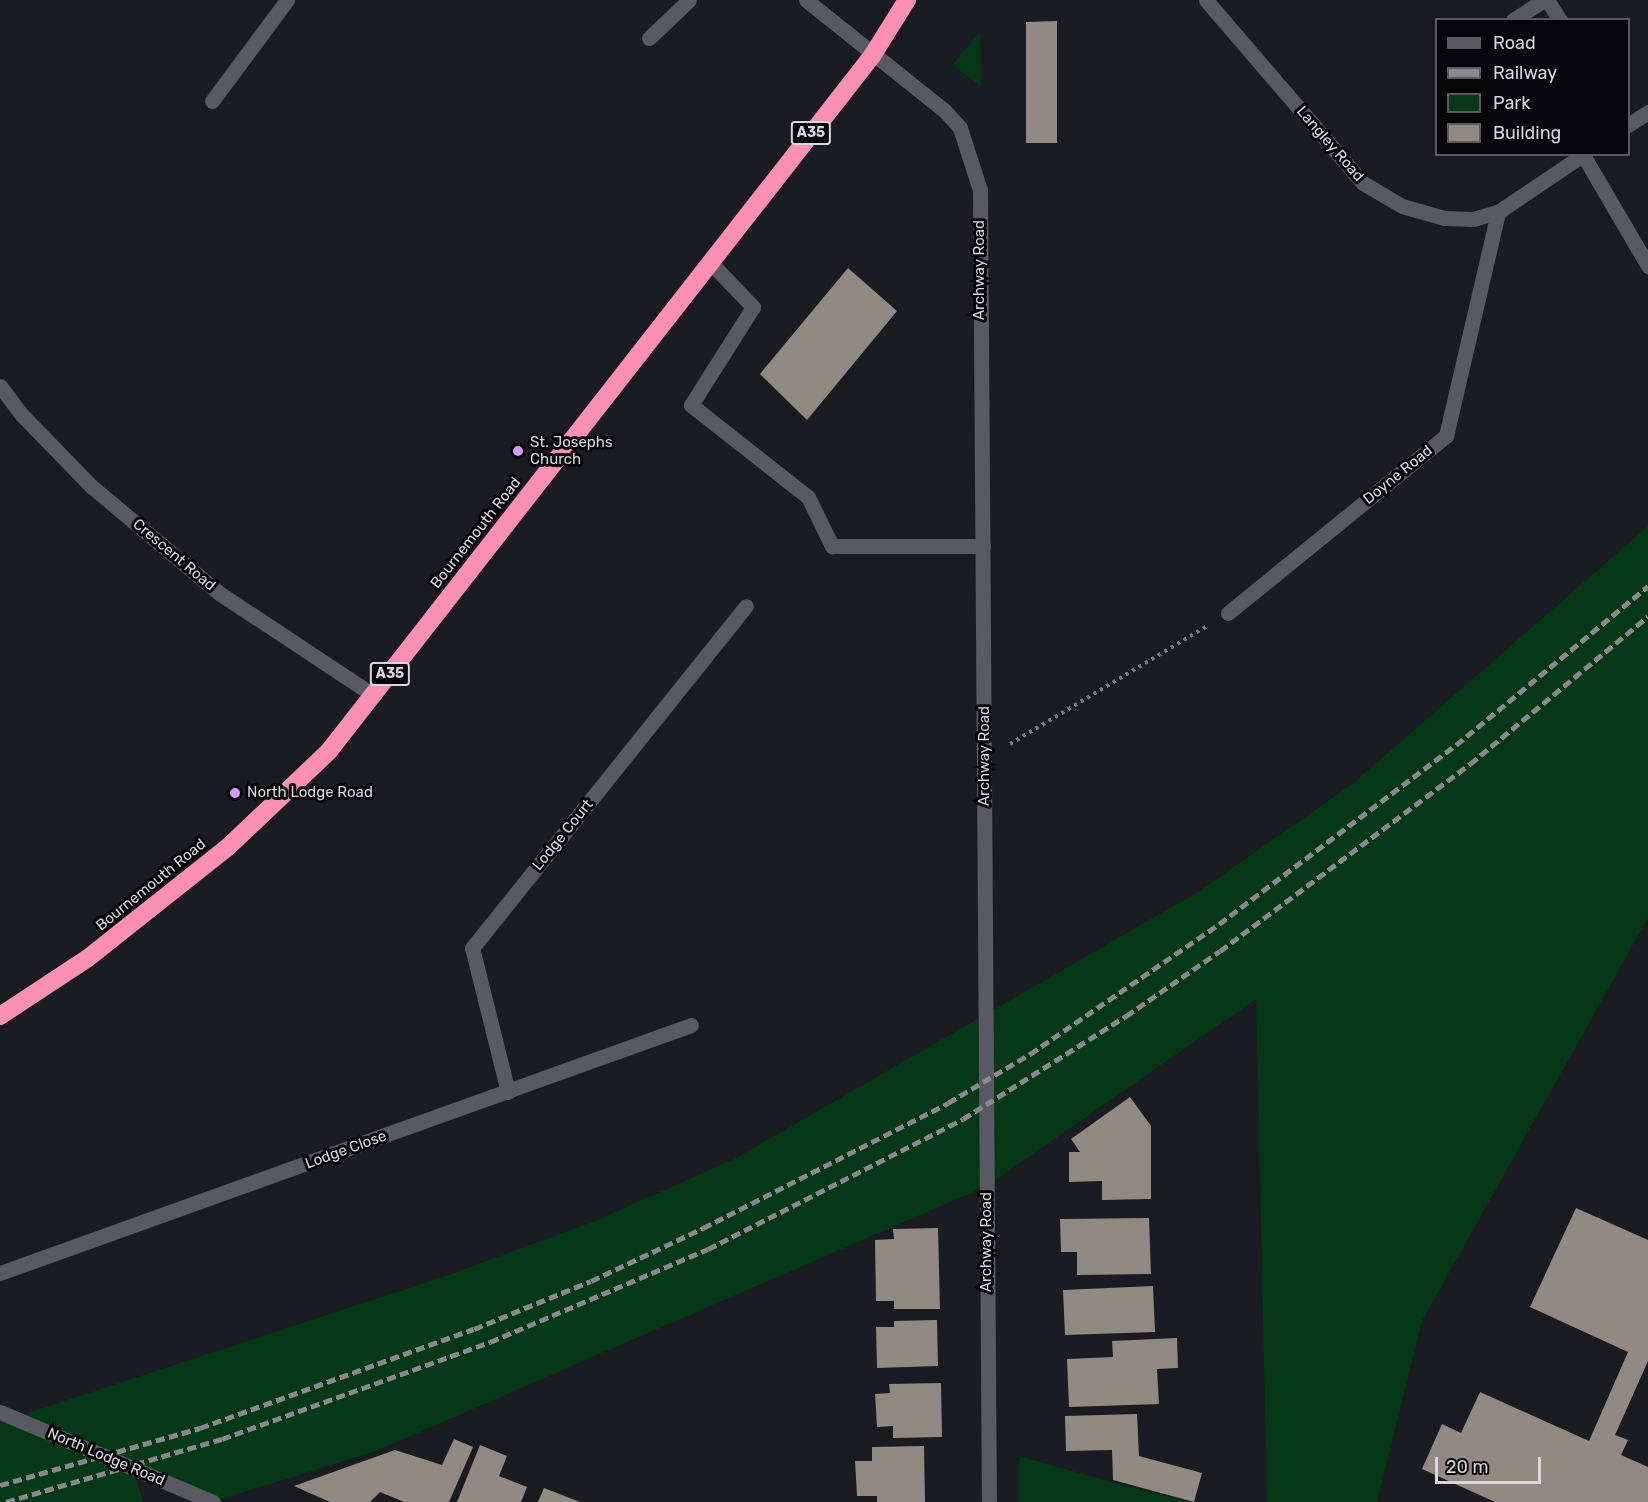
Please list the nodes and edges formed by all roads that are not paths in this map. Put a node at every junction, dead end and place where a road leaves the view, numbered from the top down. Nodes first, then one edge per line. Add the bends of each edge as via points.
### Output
1 (287, 0) edge
2 (689, 0) edge
3 (806, 0) edge
4 (907, 0) edge
5 (1206, 0) edge
6 (1545, 0) edge
7 (1516, 18) edge
8 (1558, 18) edge
9 (649, 38) dead end
10 (872, 56) junction
11 (212, 101) dead end
12 (1648, 112) edge
13 (1630, 122) edge
14 (1582, 156) edge
15 (1584, 156) edge
16 (1498, 212) junction
17 (711, 263) junction
18 (1648, 266) edge
19 (0, 386) edge
20 (983, 546) junction
21 (746, 606) dead end
22 (1228, 613) road end
23 (373, 695) junction
24 (0, 1016) edge
25 (691, 1025) dead end
26 (508, 1092) junction
27 (0, 1274) edge
28 (0, 1412) edge
29 (213, 1502) edge
30 (989, 1502) edge

1 - 11 street
2 - 9 street
3 - 10 street, Archway Road
4 - 10 highway, Bournemouth Road / A35
5 - 16 street, Langley Road via 1363,183 1402,206 1444,218 1473,219
6 - 7 street
6 - 8 street
10 - 17 highway, Bournemouth Road / A35
10 - 20 street, Archway Road via 944,110 960,128 980,190
12 - 13 street
14 - 16 street, Langley Road
15 - 18 street
16 - 22 street, Doyne Road via 1446,436
17 - 20 street via 753,307 691,405 808,497 832,546
17 - 23 highway, Bournemouth Road / A35
19 - 23 street, Crescent Road via 22,415 91,486 219,593
20 - 30 street, Archway Road
21 - 26 street, Lodge Court via 472,948
23 - 24 highway, Bournemouth Road / A35 via 329,751 228,847 88,958
25 - 26 street, Lodge Close
26 - 27 street, Lodge Close
28 - 29 street, North Lodge Road

